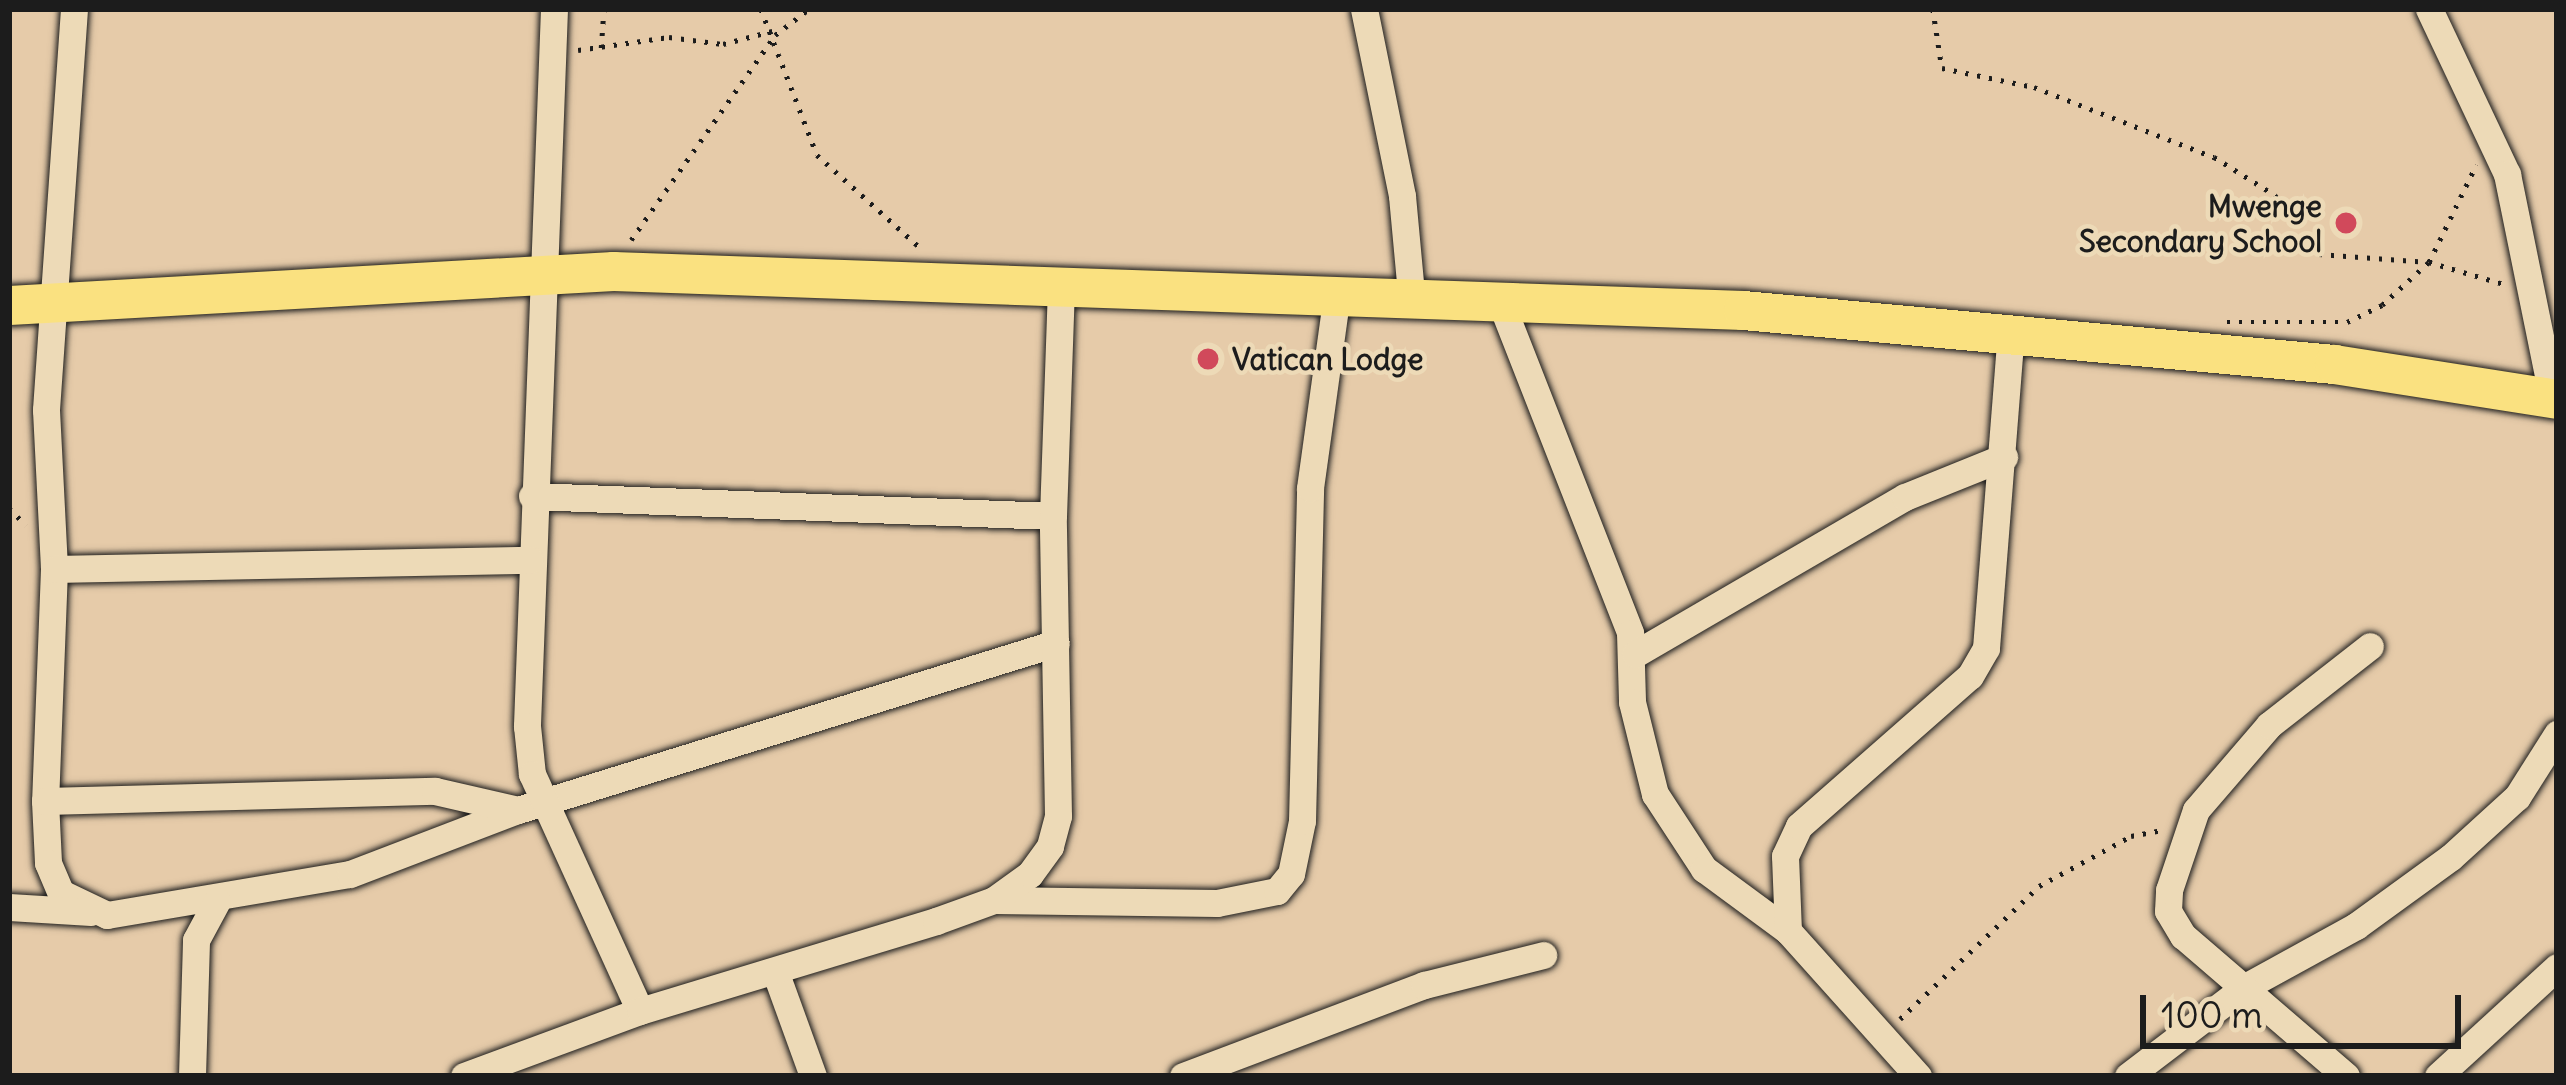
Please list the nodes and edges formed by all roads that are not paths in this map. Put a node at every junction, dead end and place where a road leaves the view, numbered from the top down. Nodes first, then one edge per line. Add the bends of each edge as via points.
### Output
1 (74, 9) edge
2 (554, 9) edge
3 (1364, 9) edge
4 (2429, 9) edge
5 (544, 272) junction
6 (1060, 285) junction
7 (1336, 300) junction
8 (1501, 303) junction
9 (59, 304) junction
10 (1412, 304) junction
11 (9, 305) edge
12 (2011, 330) junction
13 (2554, 383) edge
14 (2004, 457) junction
15 (532, 496) junction
16 (1053, 516) junction
17 (530, 560) junction
18 (54, 569) junction
19 (1056, 643) junction
20 (2370, 646) dead end
21 (1635, 654) junction
22 (2557, 734) edge
23 (45, 801) junction
24 (531, 807) junction
25 (994, 900) junction
26 (217, 901) junction
27 (9, 907) edge
28 (91, 912) junction
29 (1788, 931) junction
30 (1544, 955) dead end
31 (2557, 967) edge
32 (775, 971) junction
33 (2245, 987) junction
34 (640, 1011) junction
35 (193, 1076) edge
36 (464, 1076) edge
37 (813, 1076) edge
38 (1183, 1076) edge
39 (1918, 1076) edge
40 (2128, 1076) edge
41 (2346, 1076) edge
42 (2438, 1076) edge

1 - 9 street
2 - 5 street
3 - 10 street via 1402,196
4 - 13 street via 2486,118 2515,202
5 - 6 highway
5 - 9 highway
5 - 15 street
6 - 7 highway
6 - 16 street
7 - 10 highway
7 - 25 street via 1310,488 1304,799 1291,874 1277,891 1217,903
8 - 10 highway
8 - 12 highway
8 - 21 street
9 - 11 highway
9 - 18 street via 46,410
12 - 13 highway
12 - 14 street
14 - 21 street via 1905,497
14 - 29 street via 1986,648 1970,676 1799,826 1785,856
15 - 16 street
15 - 17 street
16 - 19 street
17 - 18 street
17 - 24 street
18 - 23 street
19 - 24 street
19 - 25 street via 1058,816 1030,874
20 - 33 street via 2269,725 2183,832 2169,876 2174,925
21 - 29 street via 1632,702 1655,794 1704,869
22 - 33 street via 2517,796 2451,857 2356,926
23 - 24 street via 436,791
23 - 28 street via 48,862 61,893
24 - 26 street via 370,868
24 - 34 street
25 - 32 street
26 - 28 street
26 - 35 street via 196,940
27 - 28 street
29 - 39 street
30 - 38 street via 1424,985
31 - 42 street
32 - 34 street
32 - 37 street
33 - 40 street
33 - 41 street
34 - 36 street

